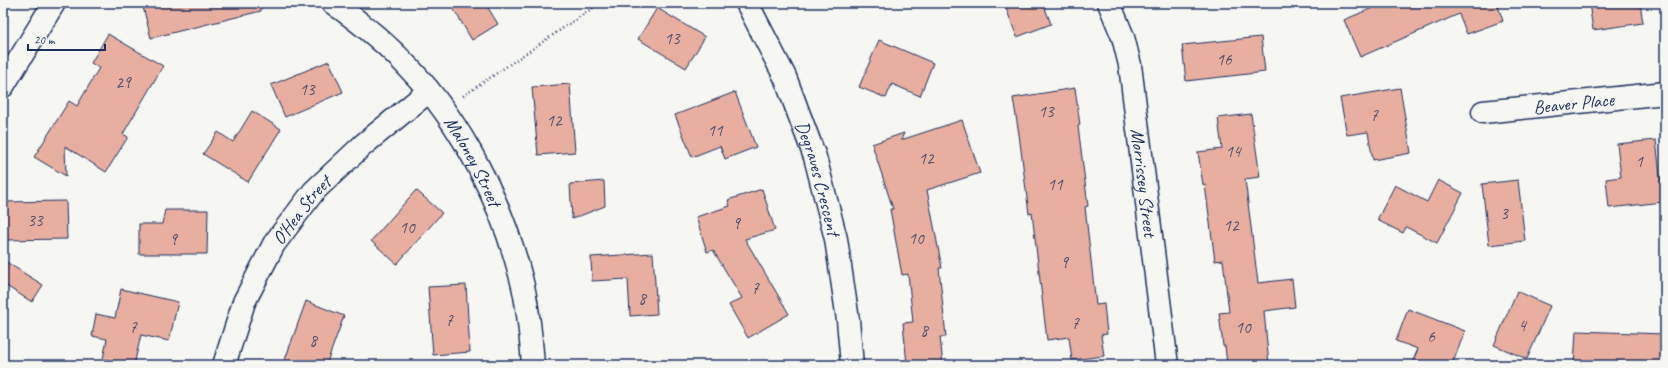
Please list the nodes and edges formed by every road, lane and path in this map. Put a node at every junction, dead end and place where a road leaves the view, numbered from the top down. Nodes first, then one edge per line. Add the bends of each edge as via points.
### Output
1 (54, 3) edge
2 (333, 3) edge
3 (600, 3) edge
4 (747, 3) edge
5 (1110, 3) edge
6 (3, 86) edge
7 (429, 91) junction
8 (1665, 94) edge
9 (443, 110) junction
10 (1483, 112) dead end
11 (224, 365) edge
12 (533, 365) edge
13 (852, 365) edge
14 (1167, 365) edge

1 - 6 street
2 - 7 street, Maloney Street via 363,24 409,67
3 - 9 path
4 - 13 street, Degraves Crescent via 785,77 815,157 836,239
5 - 14 street, Morrissey Street via 1130,65
7 - 9 street, Maloney Street
7 - 11 street, O'Hea Street via 363,145 314,192 274,244 244,302
8 - 10 street, Beaver Place
9 - 12 street, Maloney Street via 486,182 500,213 521,278

